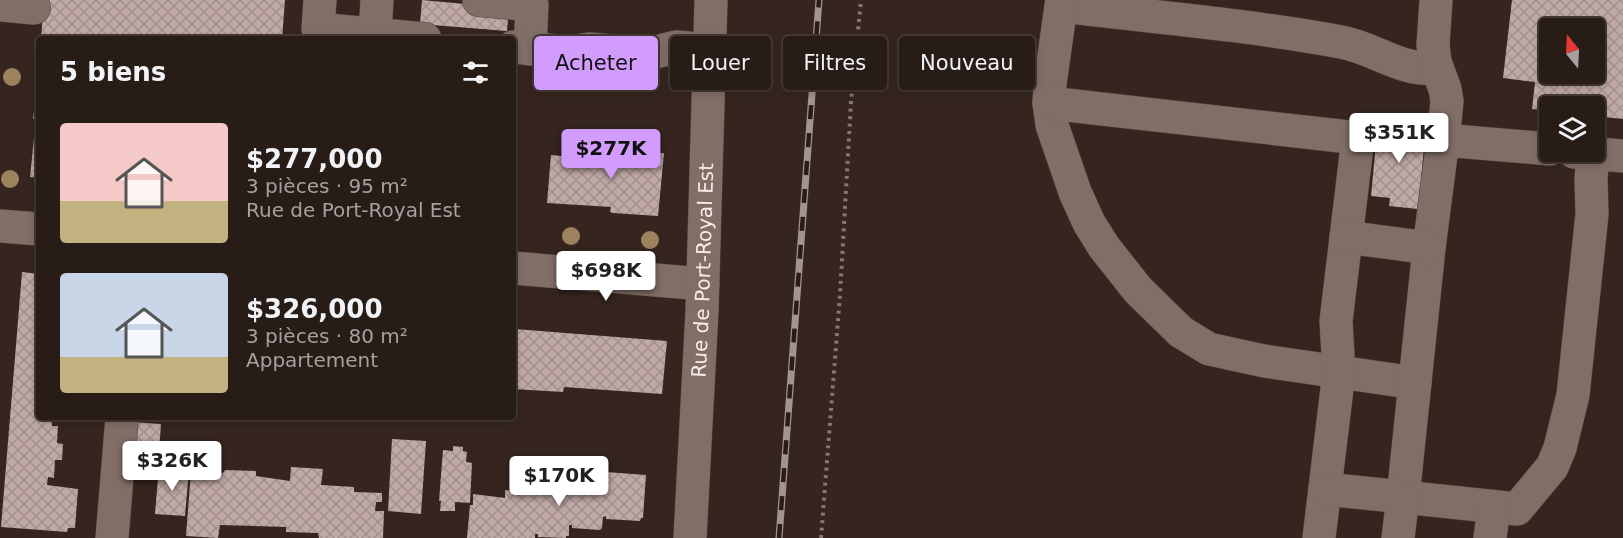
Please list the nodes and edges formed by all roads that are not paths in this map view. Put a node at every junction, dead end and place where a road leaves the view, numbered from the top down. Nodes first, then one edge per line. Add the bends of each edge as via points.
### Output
1 (320, 0) edge
2 (377, 0) edge
3 (479, 0) edge
4 (711, 0) edge
5 (1436, 0) edge
6 (1062, 3) edge
7 (0, 5) edge
8 (33, 8) dead end
9 (375, 34) junction
10 (395, 36) edge
11 (710, 36) edge
12 (521, 48) edge
13 (670, 48) edge
14 (1437, 68) junction
15 (709, 90) edge
16 (1049, 103) junction
17 (1443, 140) junction
18 (1539, 148) edge
19 (1595, 162) edge
20 (0, 226) edge
21 (36, 229) edge
22 (1346, 237) junction
23 (1429, 248) junction
24 (516, 268) edge
25 (703, 284) junction
26 (1340, 372) junction
27 (1415, 383) junction
28 (123, 420) edge
29 (1325, 489) junction
30 (1402, 497) junction
31 (1492, 522) edge
32 (112, 538) edge
33 (690, 538) edge
34 (1319, 538) edge
35 (1398, 538) edge

1 - 9 street via 318,29
2 - 9 street
3 - 12 street via 532,5
4 - 11 street, Rue de Port-Royal Est
5 - 14 street via 1433,45
6 - 14 street via 1292,33 1349,43 1412,68
6 - 16 street
7 - 8 street
9 - 10 street
12 - 13 street via 648,54
14 - 17 street via 1447,100
15 - 25 street, Rue de Port-Royal Est
16 - 22 street via 1358,138
16 - 26 street via 1059,149 1089,223 1137,290 1181,332 1195,343 1220,352
17 - 18 street
17 - 23 street
19 - 31 street via 1579,357 1567,424 1552,467 1517,509
20 - 21 street
22 - 23 street
22 - 26 street via 1336,321
23 - 27 street
24 - 25 street
25 - 33 street, Rue de Port-Royal Est
26 - 27 street
26 - 29 street
27 - 30 street
28 - 32 street
29 - 30 street
29 - 34 street
30 - 31 street
30 - 35 street

